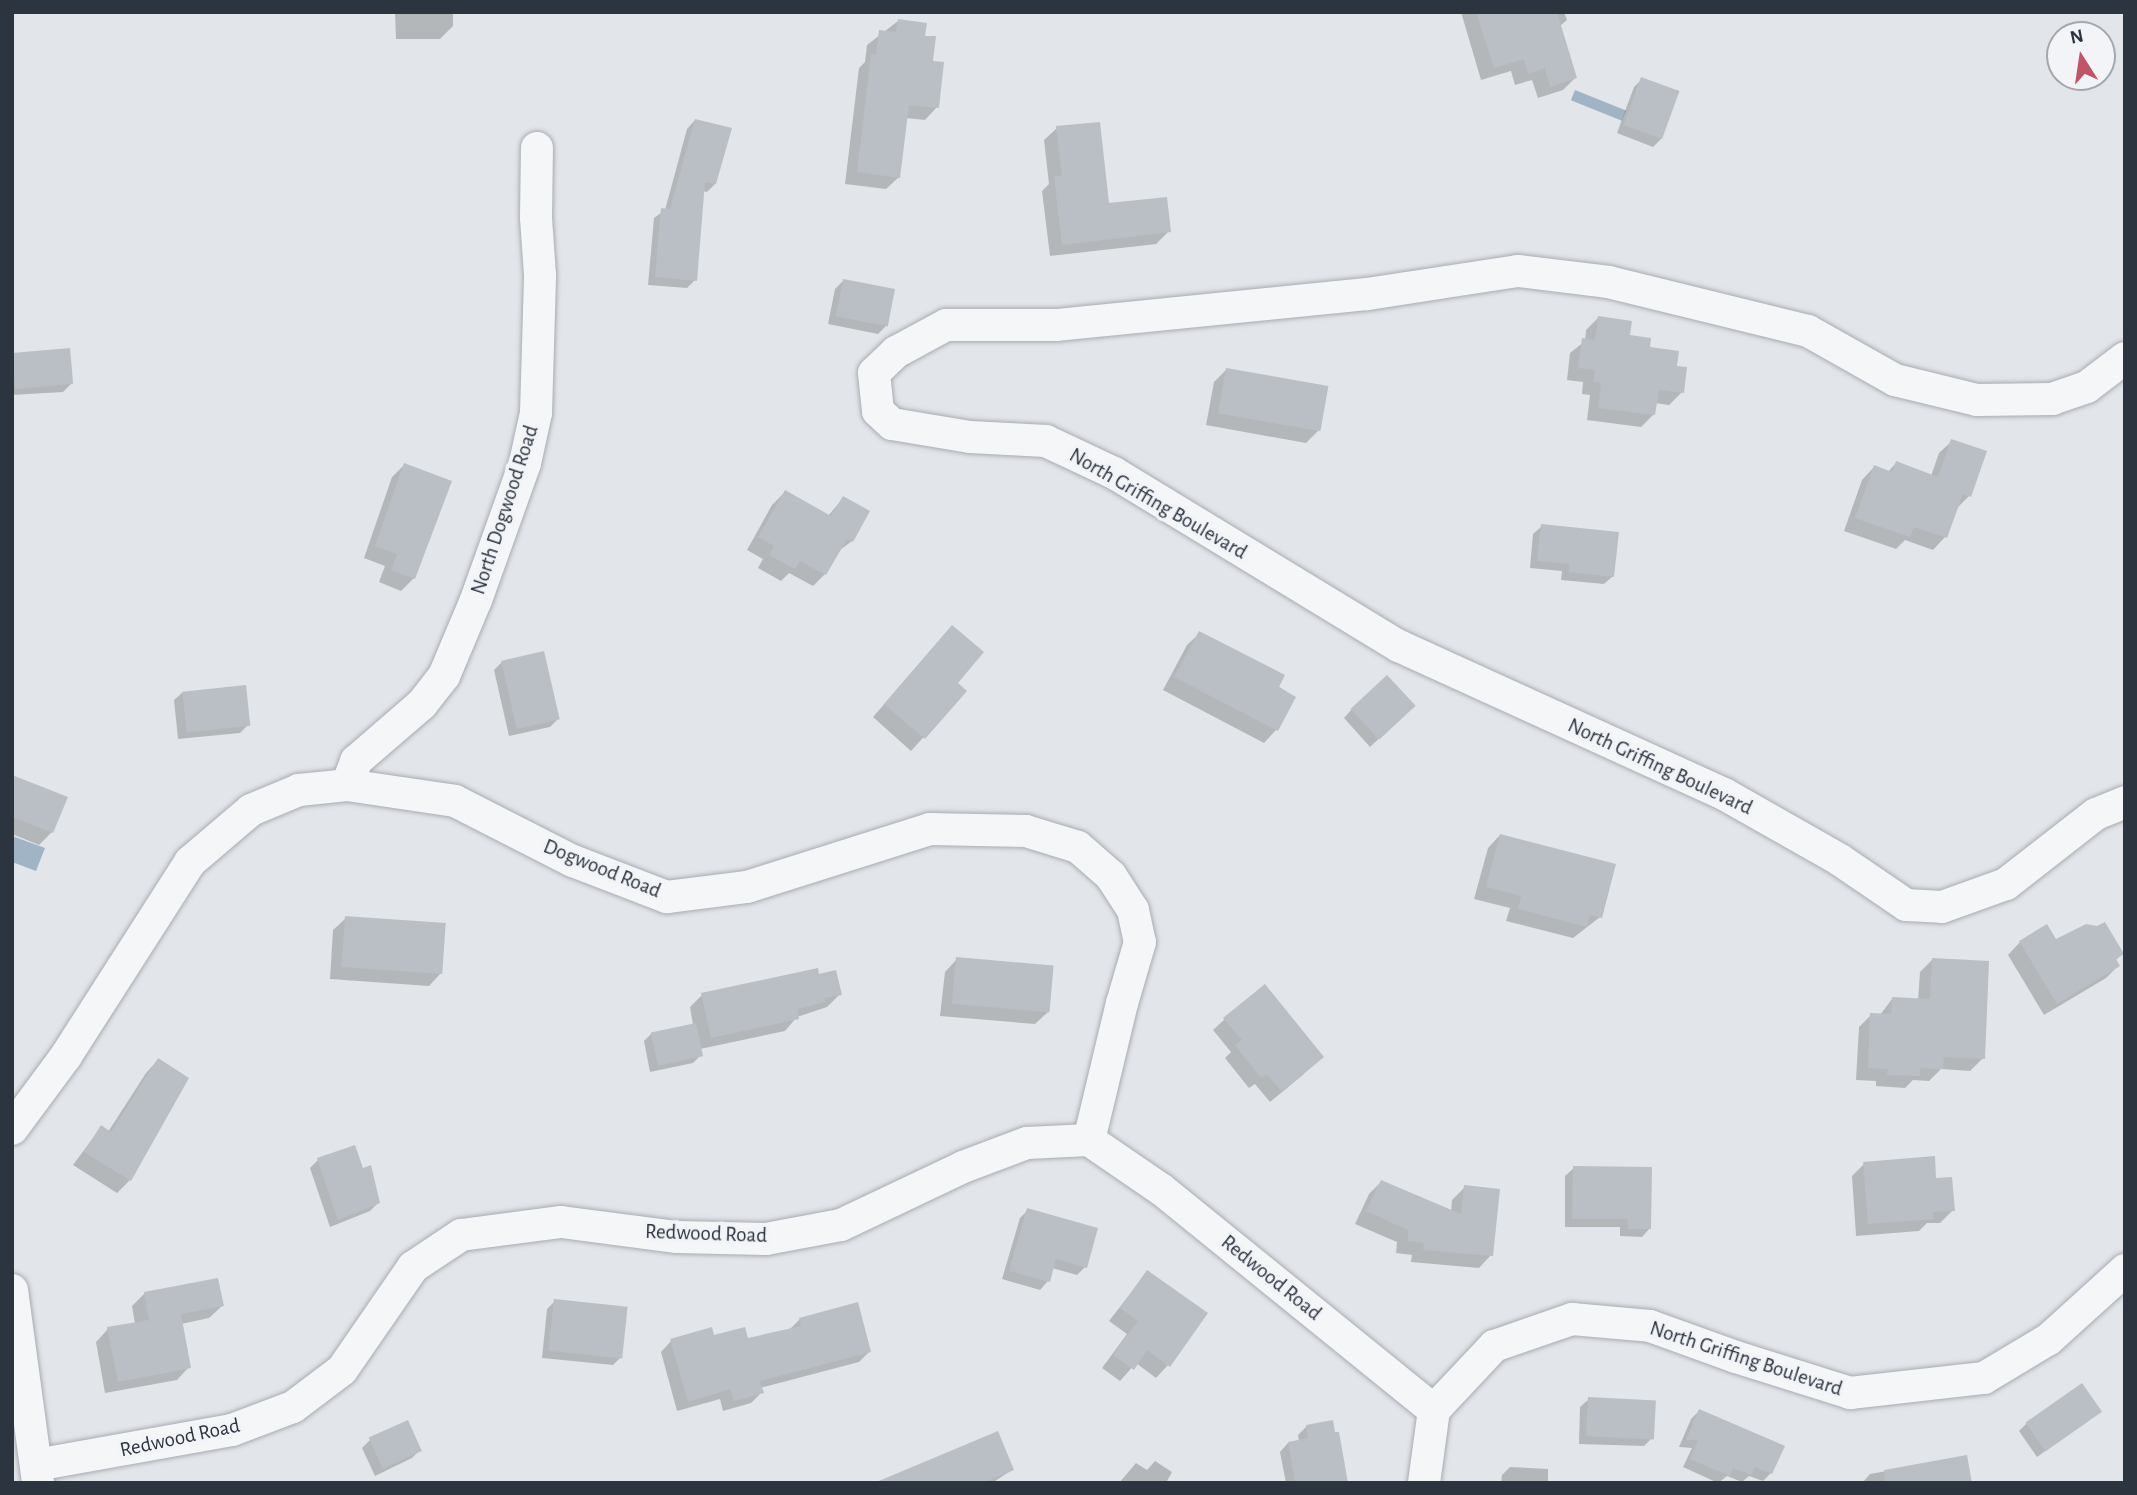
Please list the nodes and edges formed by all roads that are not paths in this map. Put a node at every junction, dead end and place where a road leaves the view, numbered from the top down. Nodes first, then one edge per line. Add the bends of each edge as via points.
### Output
1 (537, 148) dead end
2 (2125, 358) edge
3 (347, 785) junction
4 (2125, 802) edge
5 (12, 1129) edge
6 (1089, 1140) junction
7 (2125, 1270) edge
8 (12, 1290) edge
9 (1434, 1410) junction
10 (37, 1474) edge
11 (1424, 1483) edge

1 - 3 street, North Dogwood Road via 536,413 525,463 444,676 422,704 356,761
2 - 4 street, North Griffing Boulevard via 2087,387 2053,399 1977,400 1895,380 1808,331 1609,282 1518,271 1367,294 1056,325 946,325 896,352 873,373 878,411 892,425 970,437 1046,441 1114,473 1399,646 1724,794 1840,860 1906,905 1942,907 2006,884 2096,814
3 - 5 street, Dogwood Road via 299,790 251,810 190,862 66,1056
3 - 6 street, Dogwood Road via 455,801 573,861 667,897 747,887 930,829 1026,831 1078,848 1111,876 1133,910 1140,942
6 - 9 street, Redwood Road via 1162,1190
6 - 10 street, Redwood Road via 1027,1143 962,1167 841,1225 766,1239 677,1237 561,1222 461,1236 413,1267 342,1370 293,1407 232,1430
7 - 9 street, North Griffing Boulevard via 2049,1339 1984,1378 1850,1393 1650,1326 1572,1319 1494,1346
8 - 10 street
9 - 11 street

